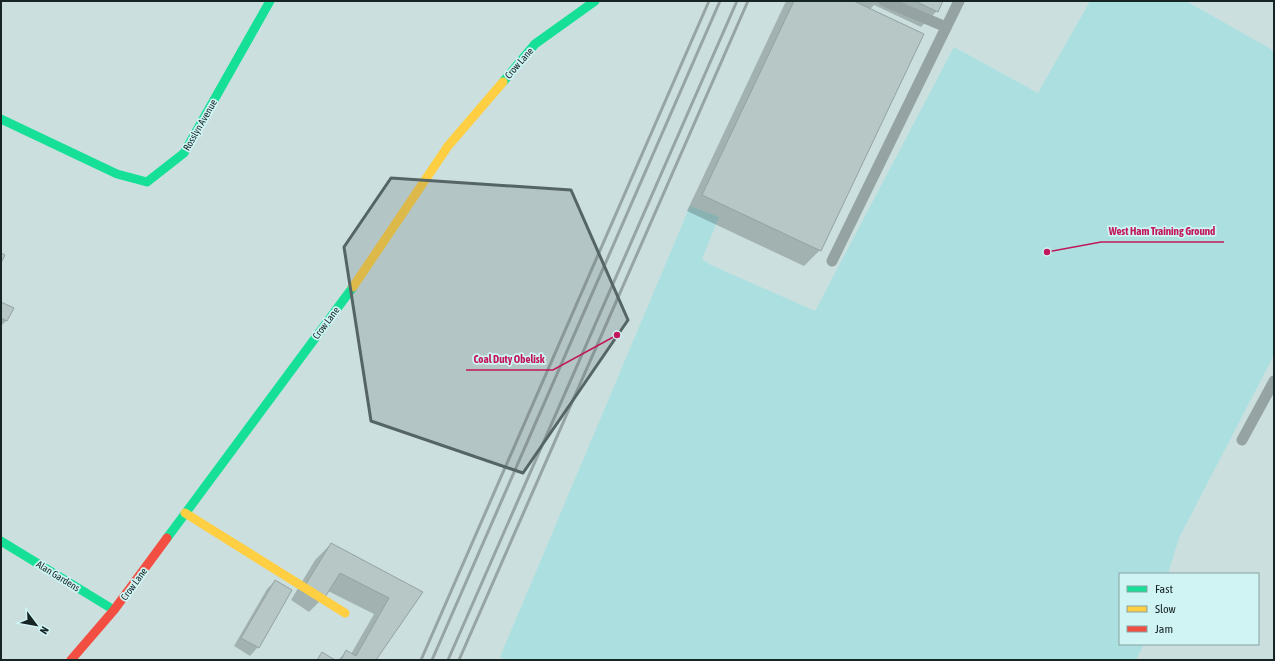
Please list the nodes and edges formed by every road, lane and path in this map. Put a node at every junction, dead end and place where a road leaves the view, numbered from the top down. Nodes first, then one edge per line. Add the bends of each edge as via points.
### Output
1 (270, 1) edge
2 (595, 1) edge
3 (884, 1) edge
4 (958, 1) edge
5 (946, 26) junction
6 (1, 120) edge
7 (832, 261) dead end
8 (1274, 382) edge
9 (1242, 440) dead end
10 (185, 513) junction
11 (1, 541) edge
12 (114, 610) junction
13 (345, 613) dead end
14 (71, 660) edge

1 - 6 street, Rosslyn Avenue via 184,154 147,182 117,174
2 - 10 street, Crow Lane via 535,44 448,146 363,273
3 - 5 lane
4 - 5 lane
5 - 7 lane
8 - 9 lane
10 - 12 street, Crow Lane
10 - 13 street
11 - 12 street, Alan Gardens
12 - 14 street, Crow Lane

